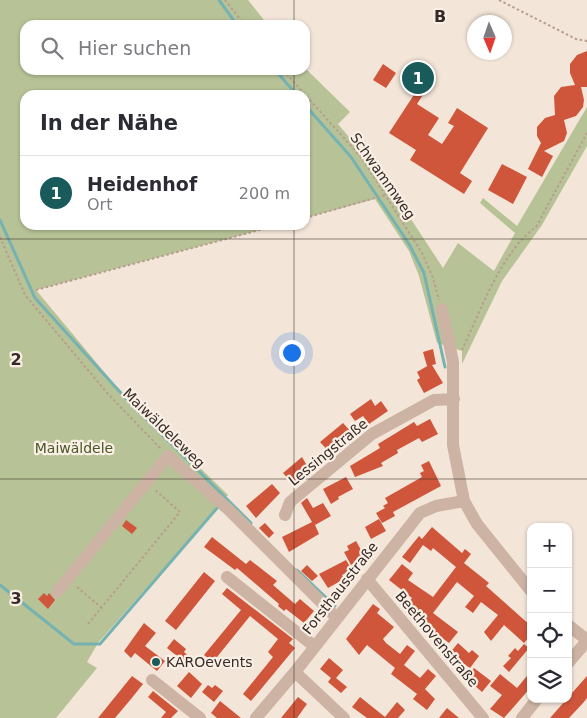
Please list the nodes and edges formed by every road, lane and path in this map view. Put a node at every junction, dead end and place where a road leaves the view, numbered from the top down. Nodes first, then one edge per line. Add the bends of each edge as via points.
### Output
1 (225, 0) edge
2 (499, 0) edge
3 (241, 20) edge
4 (587, 41) edge
5 (287, 75) edge
6 (301, 90) edge
7 (310, 100) edge
8 (587, 133) edge
9 (384, 196) junction
10 (310, 217) edge
11 (259, 230) edge
12 (0, 237) edge
13 (36, 290) dead end
14 (442, 309) joint
15 (462, 351) dead end
16 (454, 399) junction
17 (168, 456) junction
18 (146, 482) junction
19 (464, 500) junction
20 (285, 515) dead end
21 (227, 576) dead end
22 (67, 579) junction
23 (367, 579) junction
24 (527, 586) edge
25 (57, 592) dead end
26 (102, 608) junction
27 (337, 618) junction
28 (88, 624) dead end
29 (572, 628) edge
30 (587, 640) edge
31 (314, 646) junction
32 (572, 658) edge
33 (295, 672) junction
34 (152, 680) dead end
35 (535, 703) edge
36 (200, 718) edge
37 (256, 718) edge
38 (344, 718) edge
39 (483, 718) edge
40 (522, 718) edge

1 - 3 path
2 - 4 path via 576,39
5 - 6 path, Schwammweg
7 - 9 path, Schwammweg via 361,157
8 - 15 path via 536,227 512,252
9 - 10 path
9 - 14 path, Schwammweg via 422,253
11 - 13 path
12 - 17 path, Maiwäldeleweg via 25,295 108,394
14 - 16 street via 453,362
16 - 19 street via 453,445
16 - 20 street, Lessingstraße via 434,400 372,434 290,502
17 - 18 street
17 - 27 street, Maiwäldeleweg via 229,510
18 - 22 street
18 - 26 path via 180,512
19 - 23 street, Forsthausstraße via 420,513
19 - 24 street via 477,524
21 - 31 street
22 - 25 street
22 - 26 path
23 - 27 street, Forsthausstraße
23 - 39 street, Beethovenstraße
26 - 28 path
27 - 31 street, Forsthausstraße
29 - 30 street
30 - 32 street
31 - 33 street, Forsthausstraße
33 - 37 street, Forsthausstraße
33 - 38 street
34 - 36 street
35 - 40 street

